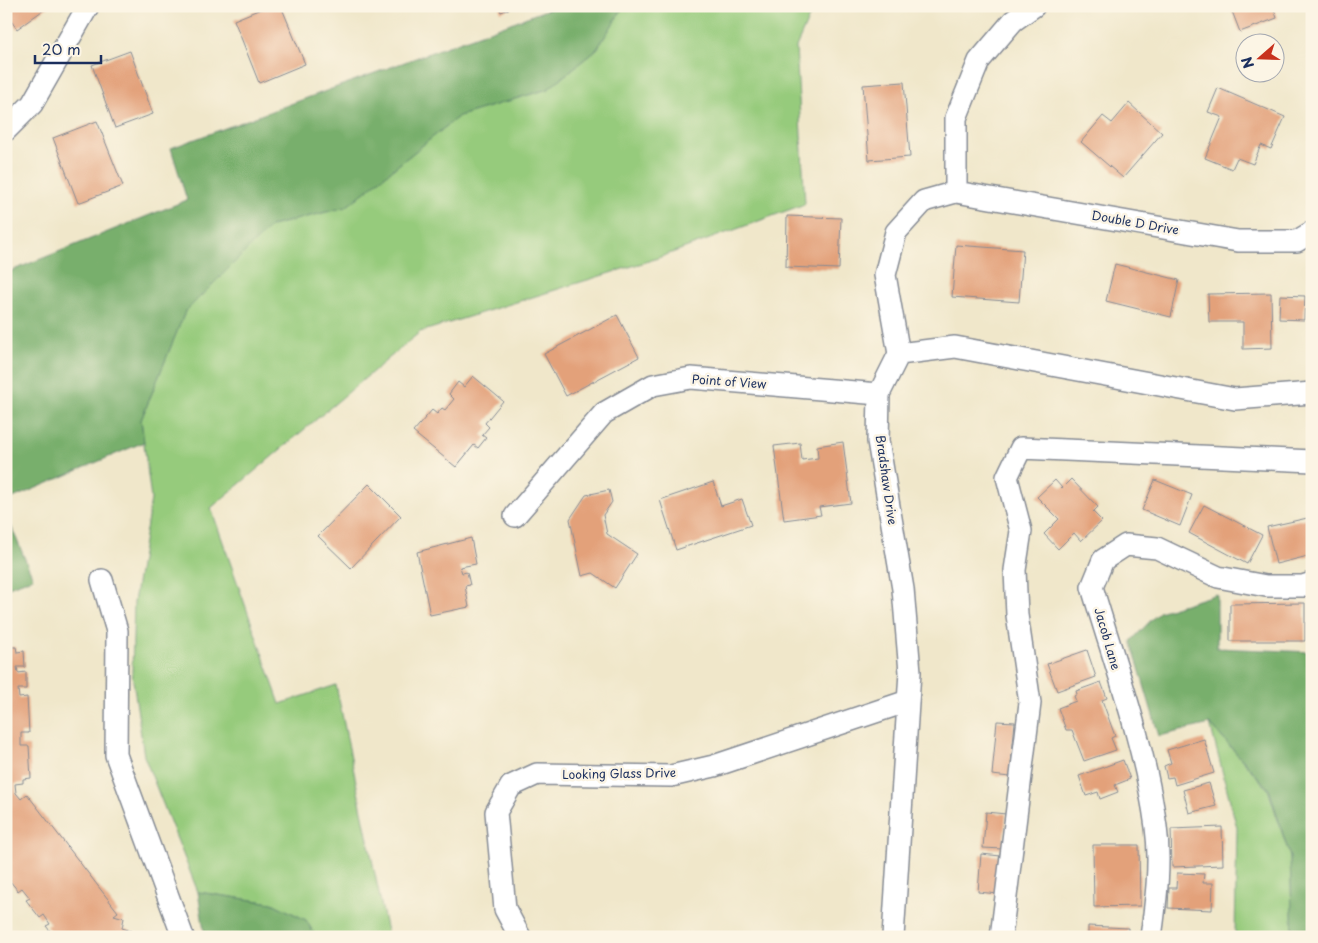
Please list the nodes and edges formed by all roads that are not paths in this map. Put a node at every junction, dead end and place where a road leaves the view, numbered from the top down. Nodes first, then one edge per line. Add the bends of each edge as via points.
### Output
1 (88, 6) edge
2 (1034, 6) edge
3 (6, 130) edge
4 (956, 192) junction
5 (1312, 232) edge
6 (899, 354) junction
7 (1312, 393) edge
8 (879, 394) junction
9 (1312, 461) edge
10 (515, 516) dead end
11 (102, 580) dead end
12 (1312, 583) edge
13 (908, 701) junction
14 (183, 937) edge
15 (520, 937) edge
16 (894, 937) edge
17 (1002, 937) edge
18 (1151, 937) edge

1 - 3 street via 32,104
2 - 4 street via 1013,21 978,61 956,118
4 - 5 street, Double D Drive via 1238,241 1297,241
4 - 6 street via 924,201 896,232 886,275
6 - 7 street via 955,347 1235,399
6 - 8 street, Bradshaw Drive
8 - 10 street, Point of View via 691,378 653,385 604,413
8 - 13 street, Bradshaw Drive via 878,441 903,590 910,672
9 - 17 street via 1021,448 1008,477 1021,531 1015,570 1016,615 1030,703
11 - 14 street via 117,631 116,755
12 - 18 street, Jacob Lane via 1266,586 1218,577 1157,548 1126,545 1103,560 1092,587 1142,759 1156,828 1157,894
13 - 15 street, Looking Glass Drive via 714,766 670,776 537,774 511,786 496,812 505,909
13 - 16 street, Bradshaw Drive

